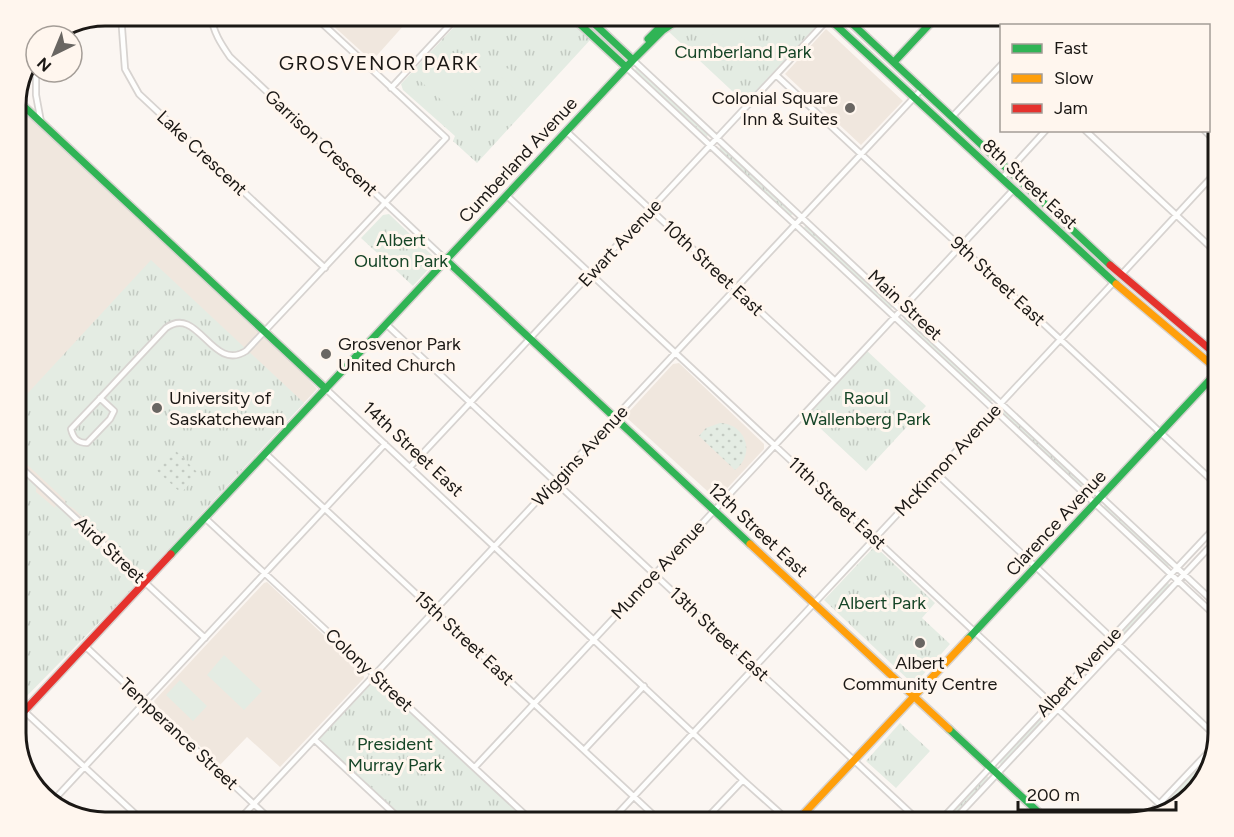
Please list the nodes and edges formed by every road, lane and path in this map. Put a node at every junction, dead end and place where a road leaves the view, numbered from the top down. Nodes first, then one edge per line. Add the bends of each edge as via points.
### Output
1 (122, 26) edge
2 (213, 26) edge
3 (325, 26) edge
4 (449, 26) edge
5 (582, 26) edge
6 (597, 26) edge
7 (661, 26) edge
8 (669, 26) edge
9 (819, 26) edge
10 (837, 26) edge
11 (855, 26) edge
12 (928, 26) edge
13 (633, 60) junction
14 (894, 62) junction
15 (1000, 66) edge
16 (626, 67) junction
17 (776, 75) junction
18 (36, 84) edge
19 (391, 88) junction
20 (922, 89) junction
21 (915, 97) junction
22 (26, 109) edge
23 (952, 117) junction
24 (40, 122) junction
25 (566, 131) junction
26 (1044, 132) edge
27 (1087, 132) edge
28 (718, 137) junction
29 (711, 146) junction
30 (861, 154) junction
31 (1009, 170) junction
32 (1002, 178) junction
33 (1208, 181) edge
34 (1014, 189) junction
35 (506, 195) junction
36 (385, 203) junction
37 (651, 210) junction
38 (1176, 216) junction
39 (802, 217) junction
40 (795, 224) junction
41 (1208, 245) edge
42 (960, 246) junction
43 (446, 260) junction
44 (325, 268) junction
45 (591, 274) junction
46 (1121, 275) junction
47 (1114, 282) junction
48 (735, 289) junction
49 (902, 310) junction
50 (896, 316) junction
51 (386, 324) junction
52 (265, 332) junction
53 (531, 338) junction
54 (1061, 339) junction
55 (1208, 348) edge
56 (676, 353) junction
57 (1208, 361) edge
58 (835, 381) junction
59 (1208, 382) edge
60 (326, 389) junction
61 (100, 398) junction
62 (470, 403) junction
63 (1001, 403) junction
64 (995, 410) junction
65 (616, 417) junction
66 (1161, 432) junction
67 (386, 444) junction
68 (775, 445) junction
69 (266, 454) junction
70 (410, 467) junction
71 (26, 472) edge
72 (936, 473) junction
73 (1208, 477) edge
74 (555, 481) junction
75 (1101, 496) junction
76 (1095, 503) junction
77 (325, 509) junction
78 (715, 509) junction
79 (206, 518) junction
80 (1208, 535) edge
81 (875, 539) junction
82 (495, 546) junction
83 (1208, 549) edge
84 (1035, 567) junction
85 (1177, 568) junction
86 (265, 574) junction
87 (654, 574) junction
88 (1171, 574) junction
89 (1184, 574) junction
90 (1178, 581) junction
91 (146, 583) junction
92 (1208, 597) edge
93 (814, 603) junction
94 (1208, 609) edge
95 (435, 611) junction
96 (974, 632) junction
97 (205, 638) junction
98 (1111, 638) junction
99 (594, 639) junction
100 (1118, 645) junction
101 (84, 646) junction
102 (754, 667) junction
103 (375, 676) junction
104 (644, 686) junction
105 (915, 696) junction
106 (146, 703) junction
107 (534, 703) junction
108 (1050, 703) junction
109 (26, 709) edge
110 (1058, 710) junction
111 (26, 713) edge
112 (1208, 729) edge
113 (694, 733) junction
114 (315, 740) junction
115 (584, 750) junction
116 (1205, 755) edge
117 (854, 760) junction
118 (85, 767) junction
119 (475, 767) junction
120 (990, 767) junction
121 (998, 774) junction
122 (742, 780) junction
123 (58, 796) edge
124 (634, 796) junction
125 (254, 804) junction
126 (1159, 804) junction
127 (1156, 807) edge
128 (133, 812) edge
129 (246, 812) edge
130 (262, 812) edge
131 (392, 812) edge
132 (522, 812) edge
133 (619, 812) edge
134 (651, 812) edge
135 (712, 812) edge
136 (779, 812) edge
137 (805, 812) edge
138 (909, 812) edge
139 (948, 812) edge
140 (962, 812) edge
141 (1038, 812) edge

1 - 44 street, Lake Crescent via 125,69 139,94
2 - 36 street, Garrison Crescent via 230,57
3 - 19 street
4 - 19 street
5 - 16 main road, Main Street
6 - 13 main road, Main Street
7 - 13 main road via 634,54
8 - 13 main road
9 - 17 street, Ewart Avenue
10 - 21 main road, 8th Street East
11 - 14 main road, 8th Street East
12 - 14 main road
13 - 16 main road, Cumberland Avenue
13 - 28 street, Main Street
14 - 20 main road, 8th Street East
15 - 23 street
16 - 25 main road, Cumberland Avenue
16 - 29 street, Main Street
17 - 28 street, Ewart Avenue
17 - 30 street, 9th Street East
18 - 24 street
19 - 36 street via 446,138
20 - 21 street, Wiggins Avenue
20 - 23 main road, 8th Street East
21 - 30 street, Wiggins Avenue
21 - 32 main road, 8th Street East
22 - 24 main road, 14th Street East
23 - 31 main road, 8th Street East
24 - 52 main road, 14th Street East
25 - 35 main road, Cumberland Avenue
25 - 37 street, 10th Street East
26 - 31 street
27 - 38 street
28 - 29 street, Ewart Avenue
28 - 39 street, Main Street
29 - 37 street, Ewart Avenue
29 - 40 street, Main Street
30 - 39 street, Wiggins Avenue
30 - 42 street, 9th Street East
31 - 32 street
31 - 46 main road, 8th Street East
32 - 34 main road, 8th Street East
33 - 38 street
34 - 42 street, Munroe Avenue
34 - 47 main road, 8th Street East
35 - 43 main road, Cumberland Avenue
35 - 45 street, 11th Street East
36 - 43 street, Garrison Crescent
36 - 44 street
37 - 45 street, Ewart Avenue
37 - 48 street, 10th Street East
38 - 41 street
38 - 46 street
39 - 40 street, Wiggins Avenue
39 - 49 street, Main Street
40 - 48 street, Wiggins Avenue
40 - 50 street, Main Street
42 - 49 street, Munroe Avenue
42 - 54 street, 9th Street East
43 - 51 main road, Cumberland Avenue
43 - 53 main road, 12th Street East
44 - 52 street
45 - 53 street, Ewart Avenue
45 - 56 street, 11th Street East
46 - 55 main road, 8th Street East
47 - 54 street, McKinnon Avenue
47 - 57 main road, 8th Street East
48 - 56 street, Wiggins Avenue
48 - 58 street, 10th Street East
49 - 50 street, Munroe Avenue
49 - 63 street, Main Street
50 - 58 street, Munroe Avenue
50 - 64 street, Main Street
51 - 60 main road, Cumberland Avenue
51 - 62 street, 13th Street East
52 - 60 main road, 14th Street East
52 - 61 street via 243,353 230,355 218,351 190,325 175,322
53 - 62 street, Ewart Avenue
53 - 65 main road, 12th Street East
54 - 63 street, McKinnon Avenue
54 - 66 street, 9th Street East
56 - 65 street, Wiggins Avenue
56 - 68 street, 11th Street East
58 - 68 street, Munroe Avenue
59 - 66 main road, Clarence Avenue
60 - 67 street, 14th Street East
60 - 69 main road, Cumberland Avenue
61 - 61 street via 71,429 78,441 87,443 110,419 114,411
62 - 70 street, Ewart Avenue
62 - 74 street, 13th Street East
63 - 64 street, McKinnon Avenue
63 - 75 street, Main Street
64 - 72 street, McKinnon Avenue
64 - 76 street, Main Street
65 - 74 street, Wiggins Avenue
65 - 78 main road, 12th Street East
66 - 73 street, 9th Street East
66 - 75 main road, Clarence Avenue
67 - 70 street, 14th Street East
67 - 77 street
68 - 78 street, Munroe Avenue
68 - 81 street, 11th Street East
69 - 77 street, 15th Street East
69 - 79 main road, Cumberland Avenue
70 - 82 street, 14th Street East
71 - 91 street, Aird Street
72 - 81 street, McKinnon Avenue
72 - 84 street
74 - 82 street, Wiggins Avenue
74 - 87 street, 13th Street East
75 - 76 main road, Clarence Avenue
75 - 85 street, Main Street
76 - 84 main road, Clarence Avenue
76 - 88 street, Main Street
77 - 86 street
77 - 95 street, 15th Street East
78 - 87 street, Munroe Avenue
78 - 93 main road, 12th Street East
79 - 86 street, Colony Street
79 - 91 main road, Cumberland Avenue
80 - 85 street, Albert Avenue
81 - 93 street, McKinnon Avenue
81 - 96 street, 11th Street East
82 - 95 street, Wiggins Avenue
82 - 99 street, 14th Street East
83 - 89 street, Albert Avenue
84 - 96 main road, Clarence Avenue
84 - 98 street
85 - 88 street, Albert Avenue
85 - 89 street, Main Street
86 - 97 street
86 - 103 street, Colony Street
87 - 99 street, Munroe Avenue
87 - 102 street, 13th Street East
88 - 90 street, Main Street
88 - 98 street, Albert Avenue
89 - 90 street, Albert Avenue
89 - 92 street, Main Street
90 - 94 street, Main Street
90 - 100 street, Albert Avenue
91 - 97 street, Aird Street
91 - 101 main road, Cumberland Avenue
93 - 102 street, McKinnon Avenue
93 - 105 main road, 12th Street East
95 - 103 street, Wiggins Avenue
95 - 107 street, 15th Street East
96 - 105 main road, Clarence Avenue
96 - 108 street, 11th Street East
97 - 106 street
98 - 100 street
98 - 108 street, Albert Avenue
99 - 104 street, 14th Street East
99 - 107 street, Munroe Avenue
100 - 110 street, Albert Avenue
100 - 112 street
101 - 106 street, Temperance Street
101 - 109 main road, Cumberland Avenue
102 - 113 street, McKinnon Avenue
102 - 117 street, 13th Street East
103 - 114 street, Wiggins Avenue
103 - 119 street, Colony Street
104 - 113 street, 14th Street East
104 - 115 street
105 - 117 main road, Clarence Avenue
105 - 120 main road, 12th Street East
106 - 118 street
106 - 125 street, Temperance Street
107 - 115 street, 15th Street East
107 - 119 street, Munroe Avenue
108 - 110 street, 11th Street East
108 - 120 street, Albert Avenue
110 - 121 street, Albert Avenue
110 - 126 street, 11th Street East
111 - 118 street
113 - 122 street, 14th Street East
113 - 124 street, McKinnon Avenue
114 - 125 street, Wiggins Avenue
114 - 131 street
115 - 124 street, 15th Street East
116 - 126 street
117 - 137 main road, Clarence Avenue
117 - 138 street, 13th Street East
118 - 123 street
118 - 128 street
119 - 132 street, Colony Street
120 - 121 main road, 12th Street East
120 - 139 street, Albert Avenue
121 - 140 street, Albert Avenue
121 - 141 main road, 12th Street East
122 - 135 street
122 - 136 street, 14th Street East
124 - 133 street, McKinnon Avenue
124 - 134 street, 15th Street East
125 - 129 street, Wiggins Avenue
125 - 130 street, Temperance Street
126 - 127 street

